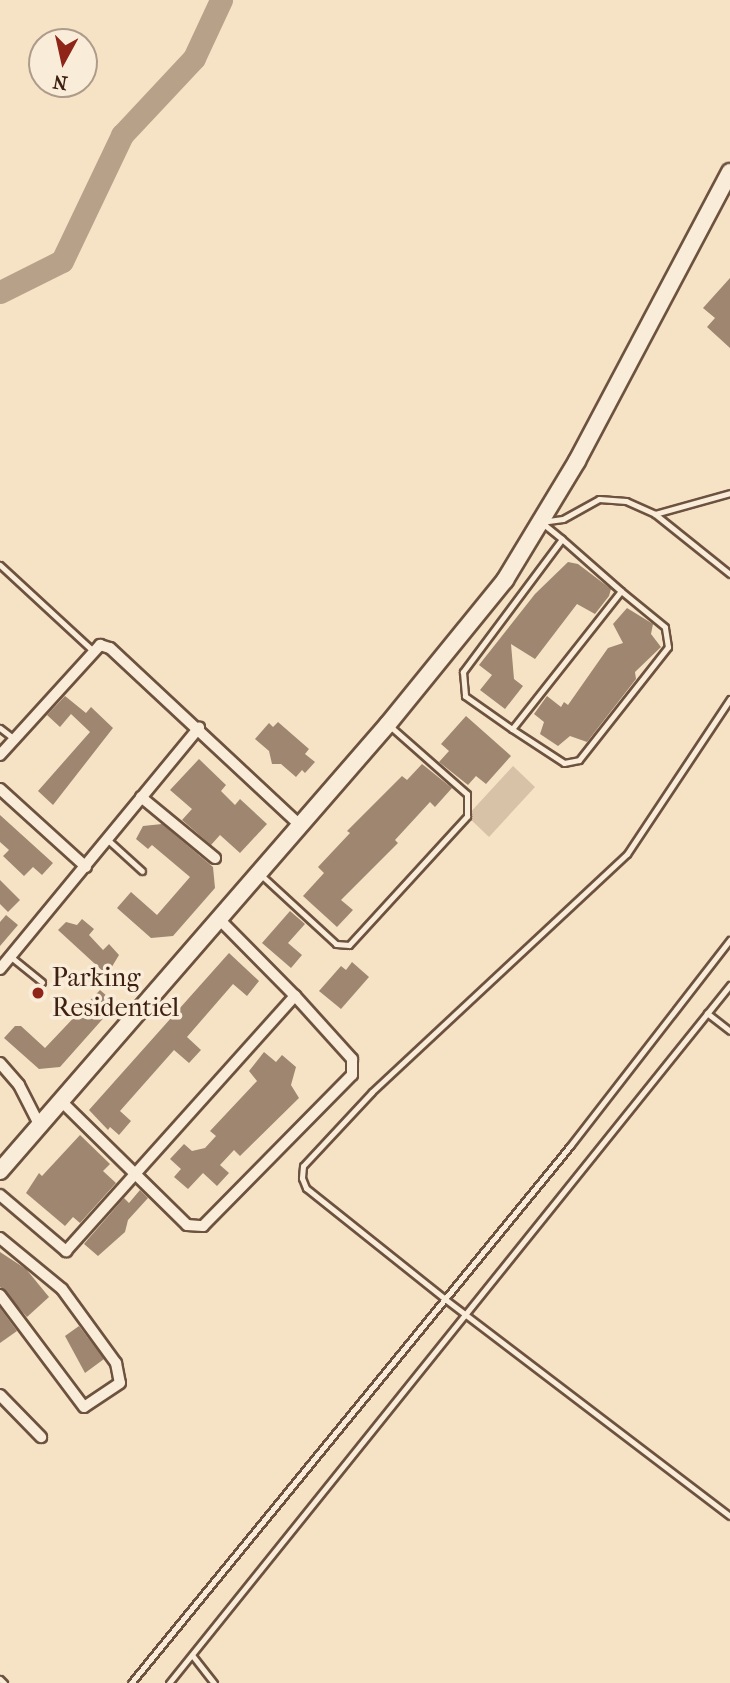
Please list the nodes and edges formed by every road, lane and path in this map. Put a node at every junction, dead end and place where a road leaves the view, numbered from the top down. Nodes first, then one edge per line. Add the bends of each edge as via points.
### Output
1 (728, 180) edge
2 (730, 493) edge
3 (655, 514) junction
4 (541, 522) junction
5 (562, 539) junction
6 (0, 565) edge
7 (730, 574) edge
8 (621, 591) junction
9 (92, 649) junction
10 (730, 699) edge
11 (388, 724) junction
12 (0, 728) edge
13 (199, 728) junction
14 (512, 729) junction
15 (14, 739) junction
16 (0, 755) edge
17 (0, 789) edge
18 (141, 797) junction
19 (300, 825) junction
20 (108, 840) junction
21 (215, 858) dead end
22 (86, 867) junction
23 (142, 871) dead end
24 (258, 872) junction
25 (218, 918) junction
26 (730, 940) edge
27 (11, 957) junction
28 (0, 969) edge
29 (42, 982) dead end
30 (730, 985) edge
31 (295, 996) junction
32 (707, 1013) junction
33 (730, 1031) edge
34 (0, 1063) edge
35 (61, 1101) junction
36 (39, 1124) junction
37 (0, 1171) edge
38 (137, 1172) junction
39 (0, 1195) edge
40 (0, 1238) edge
41 (0, 1295) edge
42 (445, 1298) junction
43 (464, 1312) junction
44 (0, 1395) edge
45 (41, 1437) dead end
46 (730, 1516) edge
47 (192, 1655) junction
48 (131, 1683) edge
49 (169, 1683) edge
50 (214, 1683) edge

1 - 4 main road
2 - 3 lane
3 - 4 lane via 626,501 599,499 563,519
3 - 7 lane
4 - 5 lane
4 - 11 main road via 505,580
5 - 8 lane
5 - 14 lane via 463,672 465,696
6 - 9 lane
8 - 14 lane
8 - 14 lane via 666,627 668,647 579,760 564,763
9 - 13 street via 100,645 110,648
9 - 15 street
10 - 42 lane via 627,854 372,1092 303,1167 306,1188
11 - 19 main road
11 - 24 lane via 467,794 467,816 349,945 336,944
12 - 15 lane
13 - 18 street
13 - 19 street
15 - 16 street
17 - 22 street
18 - 20 street
18 - 21 street
19 - 24 main road
20 - 22 street
20 - 23 lane
22 - 27 street
24 - 25 main road
25 - 31 street
25 - 35 main road
26 - 42 lane
27 - 28 street
27 - 29 lane
30 - 32 lane
31 - 38 street
31 - 38 street via 352,1059 352,1075 203,1226 187,1225
32 - 33 lane
32 - 43 lane
34 - 36 street via 19,1085
35 - 36 main road
35 - 38 street
36 - 37 main road
38 - 39 street via 66,1251
40 - 41 street via 62,1289 116,1363 120,1383 84,1406
42 - 43 lane
42 - 48 lane
43 - 46 lane
43 - 47 lane
44 - 45 street
47 - 49 lane
47 - 50 lane

